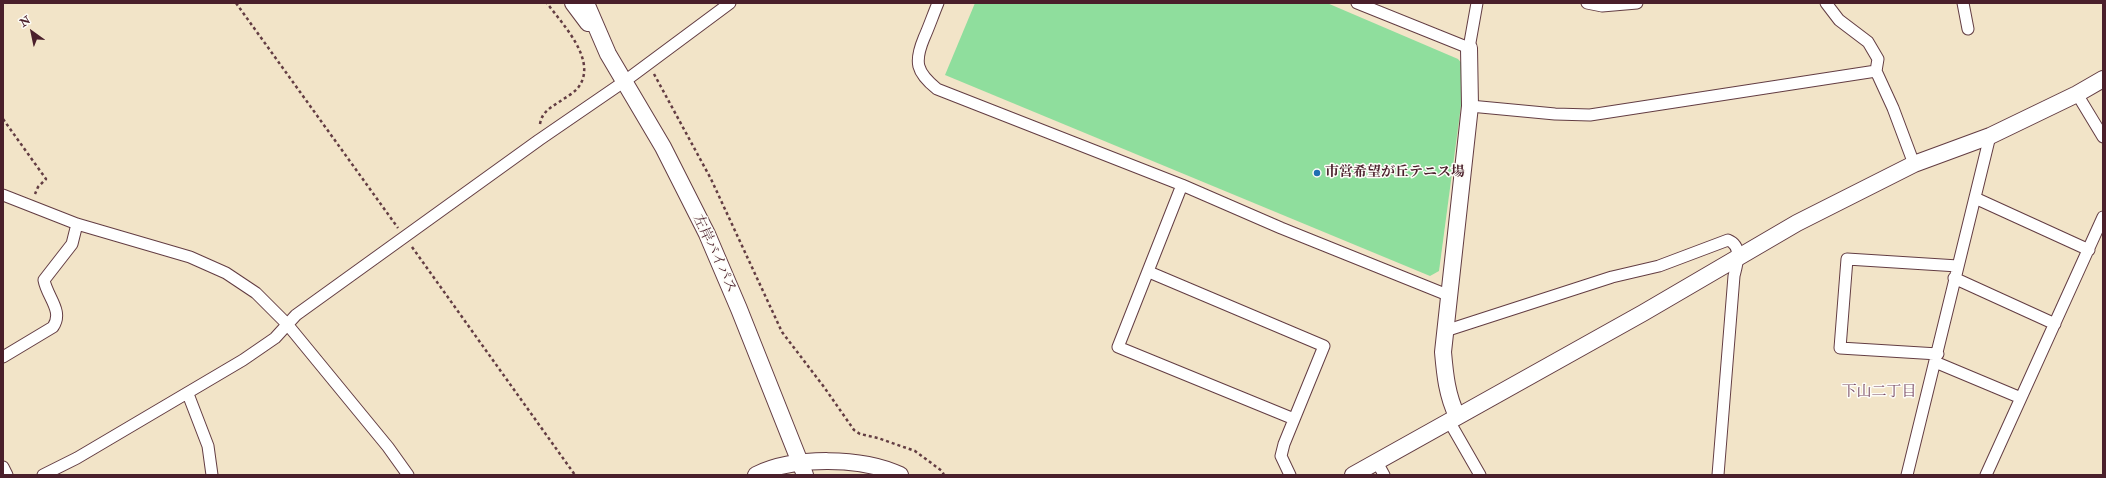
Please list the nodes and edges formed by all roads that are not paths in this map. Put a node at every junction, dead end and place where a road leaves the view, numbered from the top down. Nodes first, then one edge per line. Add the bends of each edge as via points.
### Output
1 (573, 3) edge
2 (586, 3) edge
3 (730, 3) edge
4 (937, 3) edge
5 (1357, 3) edge
6 (1477, 3) edge
7 (1587, 3) edge
8 (1637, 3) edge
9 (1826, 3) edge
10 (1963, 3) edge
11 (1380, 8) edge
12 (1968, 30) dead end
13 (603, 44) junction
14 (1469, 48) junction
15 (1876, 71) junction
16 (2103, 80) edge
17 (625, 81) junction
18 (2077, 94) junction
19 (1470, 106) junction
20 (1990, 136) junction
21 (2103, 137) edge
22 (1914, 164) junction
23 (1182, 185) junction
24 (3, 195) edge
25 (1975, 198) junction
26 (2103, 217) edge
27 (77, 224) junction
28 (2089, 250) junction
29 (1738, 258) junction
30 (1958, 266) junction
31 (1149, 272) junction
32 (1954, 278) junction
33 (1450, 296) junction
34 (287, 324) junction
35 (2056, 324) junction
36 (1445, 331) junction
37 (3, 357) edge
38 (1936, 358) junction
39 (188, 394) junction
40 (2021, 398) junction
41 (1453, 418) junction
42 (1294, 419) junction
43 (3, 466) edge
44 (803, 468) edge
45 (1381, 468) edge
46 (7, 475) edge
47 (43, 475) edge
48 (212, 475) edge
49 (408, 475) edge
50 (756, 475) edge
51 (900, 475) edge
52 (1290, 475) edge
53 (1352, 475) edge
54 (1480, 475) edge
55 (1718, 475) edge
56 (1907, 475) edge
57 (1986, 475) edge

1 - 13 street, 左岸バイパス
2 - 13 street, 左岸バイパス
3 - 17 street
4 - 23 street via 918,51 917,61 921,73 937,89
5 - 11 street
6 - 14 street
7 - 8 street via 1602,6
9 - 15 street via 1839,20 1868,42 1878,59
10 - 12 street
11 - 14 street
13 - 17 street, 左岸バイパス
14 - 19 street
15 - 19 street via 1590,115
15 - 22 street
16 - 18 street
17 - 34 street via 539,140
17 - 44 street, 左岸バイパス via 663,147 707,234
18 - 20 street
18 - 21 street
19 - 33 street
20 - 22 street
20 - 25 street
22 - 29 street via 1798,223
23 - 31 street
23 - 33 street
24 - 27 street
25 - 28 street
25 - 30 street
26 - 28 street
27 - 34 street via 190,257 226,273 256,293
27 - 37 street via 72,244 44,280 58,314 56,322 53,327
28 - 35 street
29 - 36 street via 1737,249 1728,240 1659,266 1612,277
29 - 41 street
29 - 55 street via 1734,276
30 - 32 street
30 - 38 street via 1847,259 1840,348
31 - 42 street via 1324,346
31 - 42 street via 1118,347
32 - 35 street
32 - 38 street
33 - 36 street
34 - 39 street via 275,338
34 - 49 street
35 - 40 street
36 - 41 street via 1443,352
38 - 40 street
38 - 56 street
39 - 47 street
39 - 48 street via 208,446
40 - 57 street
41 - 45 street
41 - 54 street
42 - 52 street via 1282,456
43 - 46 street
44 - 50 street via 782,465
44 - 51 street via 862,464
45 - 53 street

